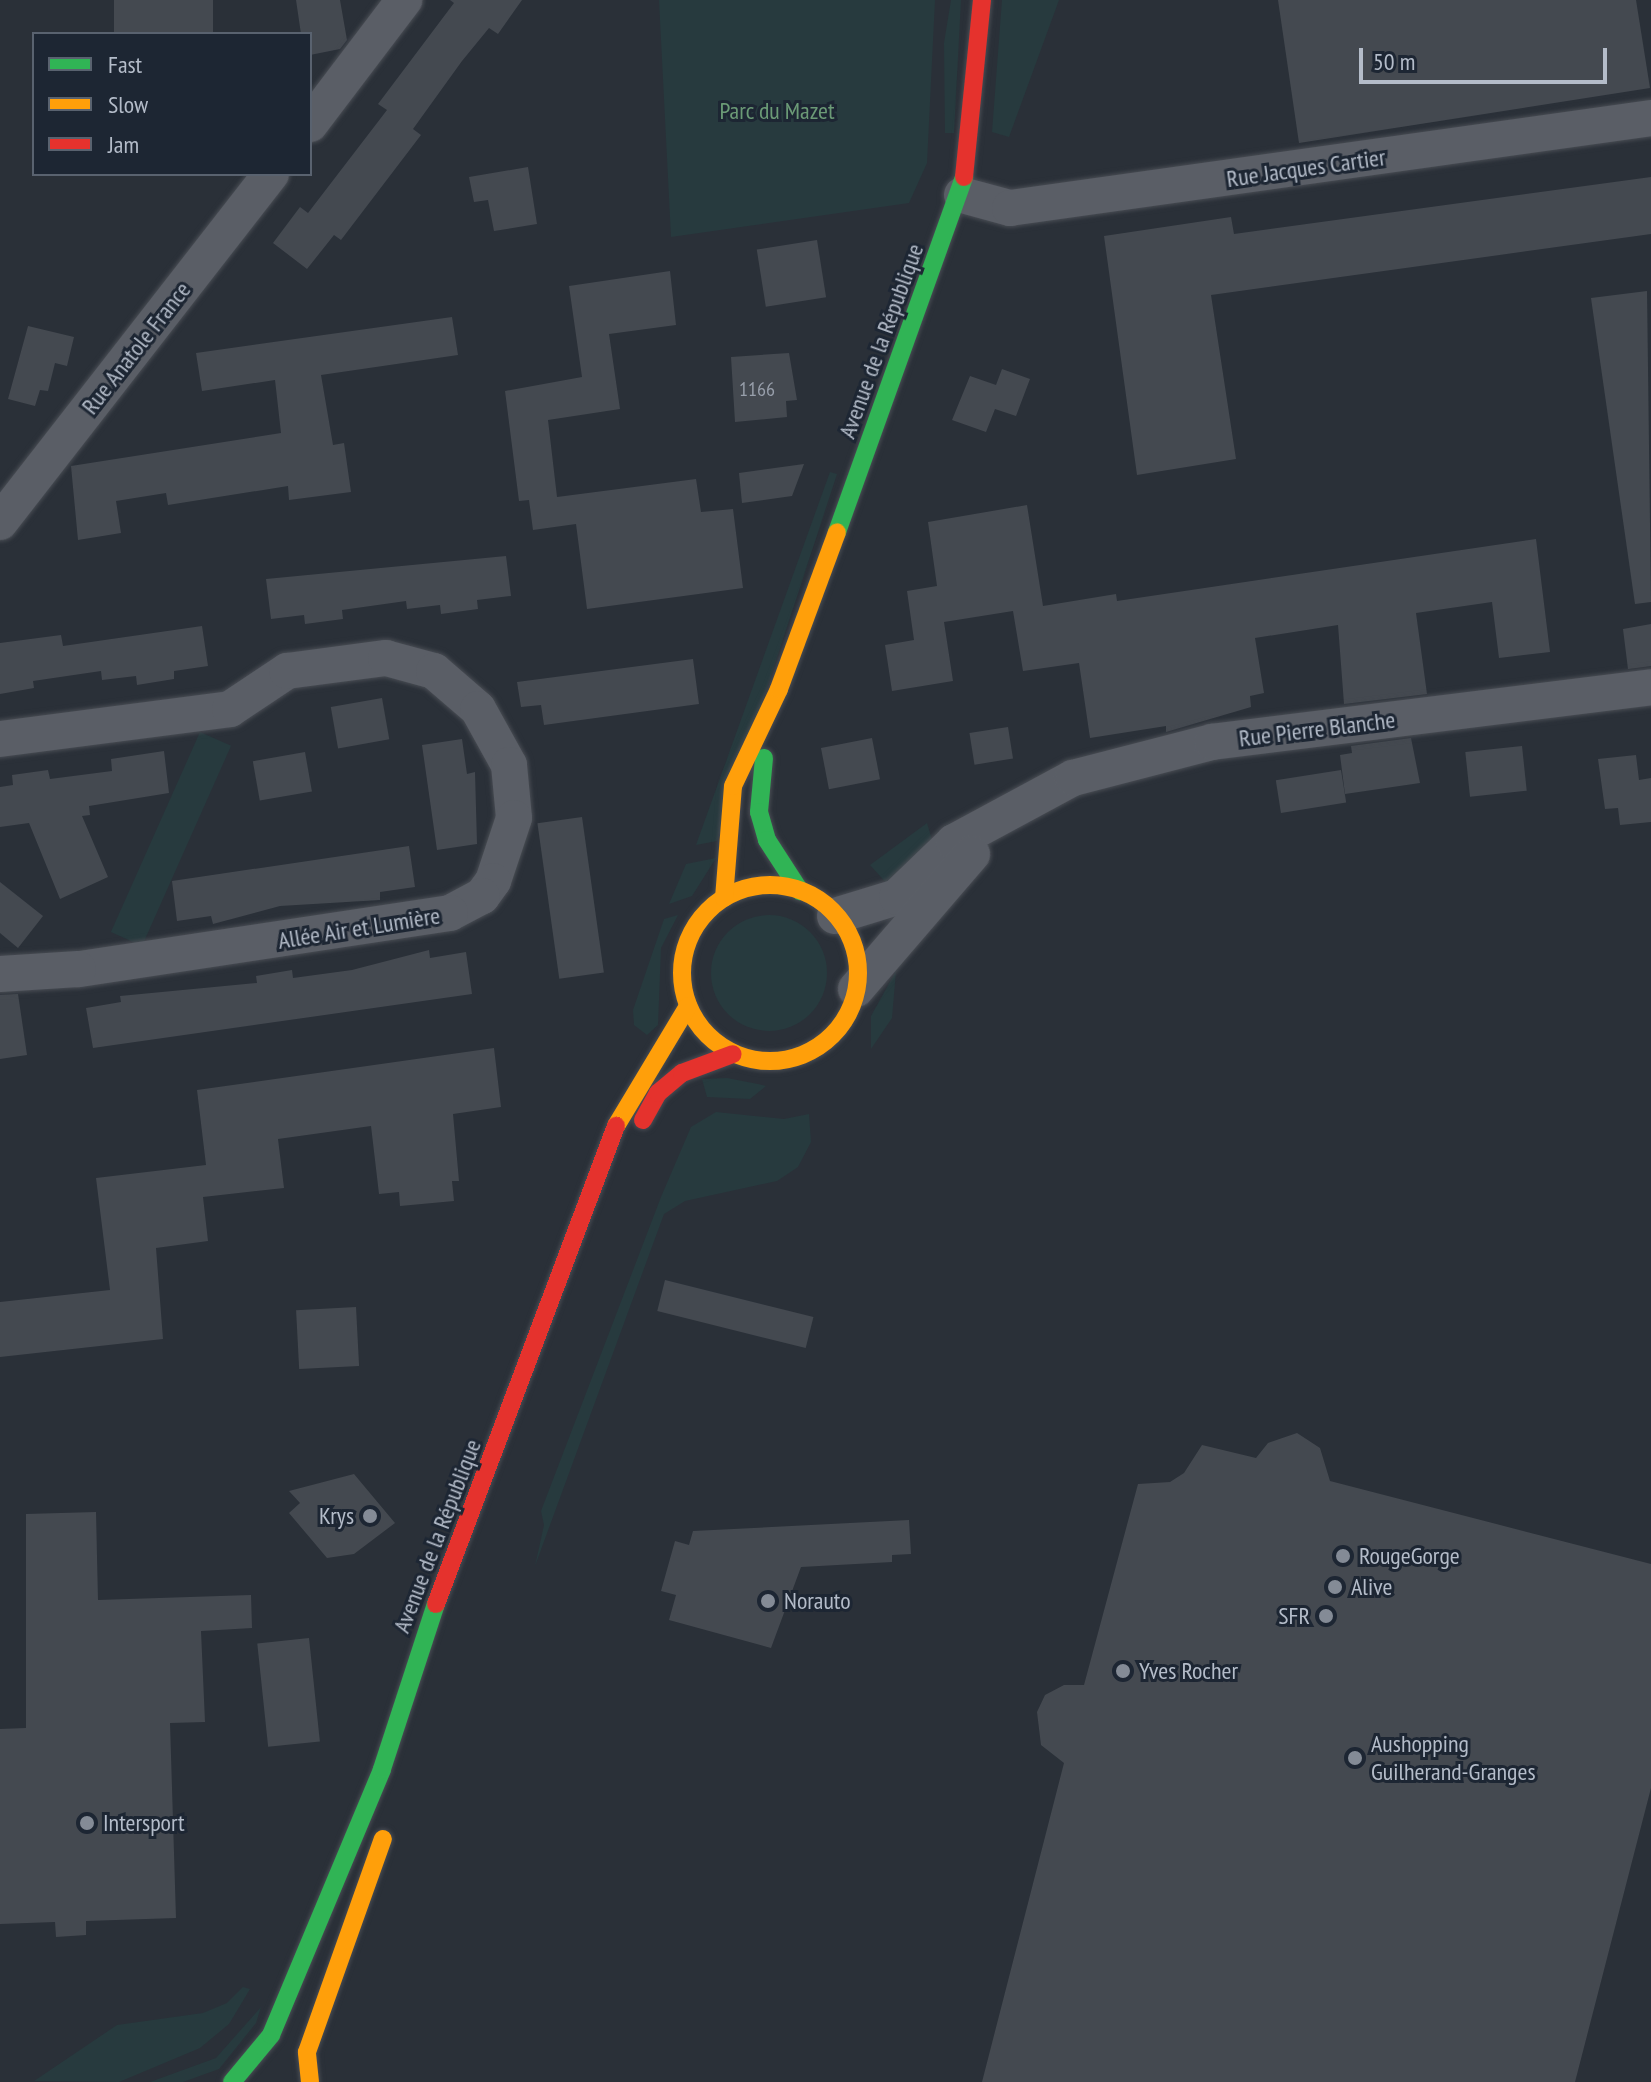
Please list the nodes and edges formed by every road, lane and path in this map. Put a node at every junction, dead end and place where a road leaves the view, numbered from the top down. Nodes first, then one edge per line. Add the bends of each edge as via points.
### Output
1 (404, 0) edge
2 (982, 0) edge
3 (1651, 118) edge
4 (312, 121) edge
5 (269, 176) edge
6 (962, 195) junction
7 (0, 522) edge
8 (1651, 687) edge
9 (779, 689) junction
10 (0, 739) edge
11 (997, 823) junction
12 (800, 891) junction
13 (724, 898) junction
14 (835, 916) junction
15 (0, 974) edge
16 (856, 989) junction
17 (688, 1006) junction
18 (733, 1054) junction
19 (635, 1139) dead end
20 (391, 1816) dead end
21 (232, 2082) edge
22 (310, 2082) edge

1 - 4 street
2 - 6 main road, Avenue de la République
3 - 6 street, Rue Jacques Cartier via 1048,204 1010,208
5 - 7 street, Rue Anatole France
6 - 9 main road, Avenue de la République
8 - 11 street, Rue Pierre Blanche via 1212,742 1073,778
9 - 12 main road, Avenue de la République via 759,812 767,840
9 - 13 main road, Avenue de la République via 733,786
10 - 15 street, Allée Air et Lumière via 230,709 287,671 352,658 400,660 453,683 478,709 509,765 514,818 493,881 482,896 450,913 108,965
11 - 14 street, Rue Pierre Blanche via 954,842 897,897
11 - 16 street, Rue Pierre Blanche
12 - 13 main road via 769,885
12 - 14 main road
13 - 17 main road via 690,937 682,971
14 - 16 main road via 854,950
16 - 18 main road via 844,1020 814,1049 773,1061
17 - 18 main road via 699,1025
17 - 21 main road, Avenue de la République via 624,1104 408,1679 382,1769 271,2035
18 - 19 main road via 670,1082
20 - 22 main road via 307,2052

